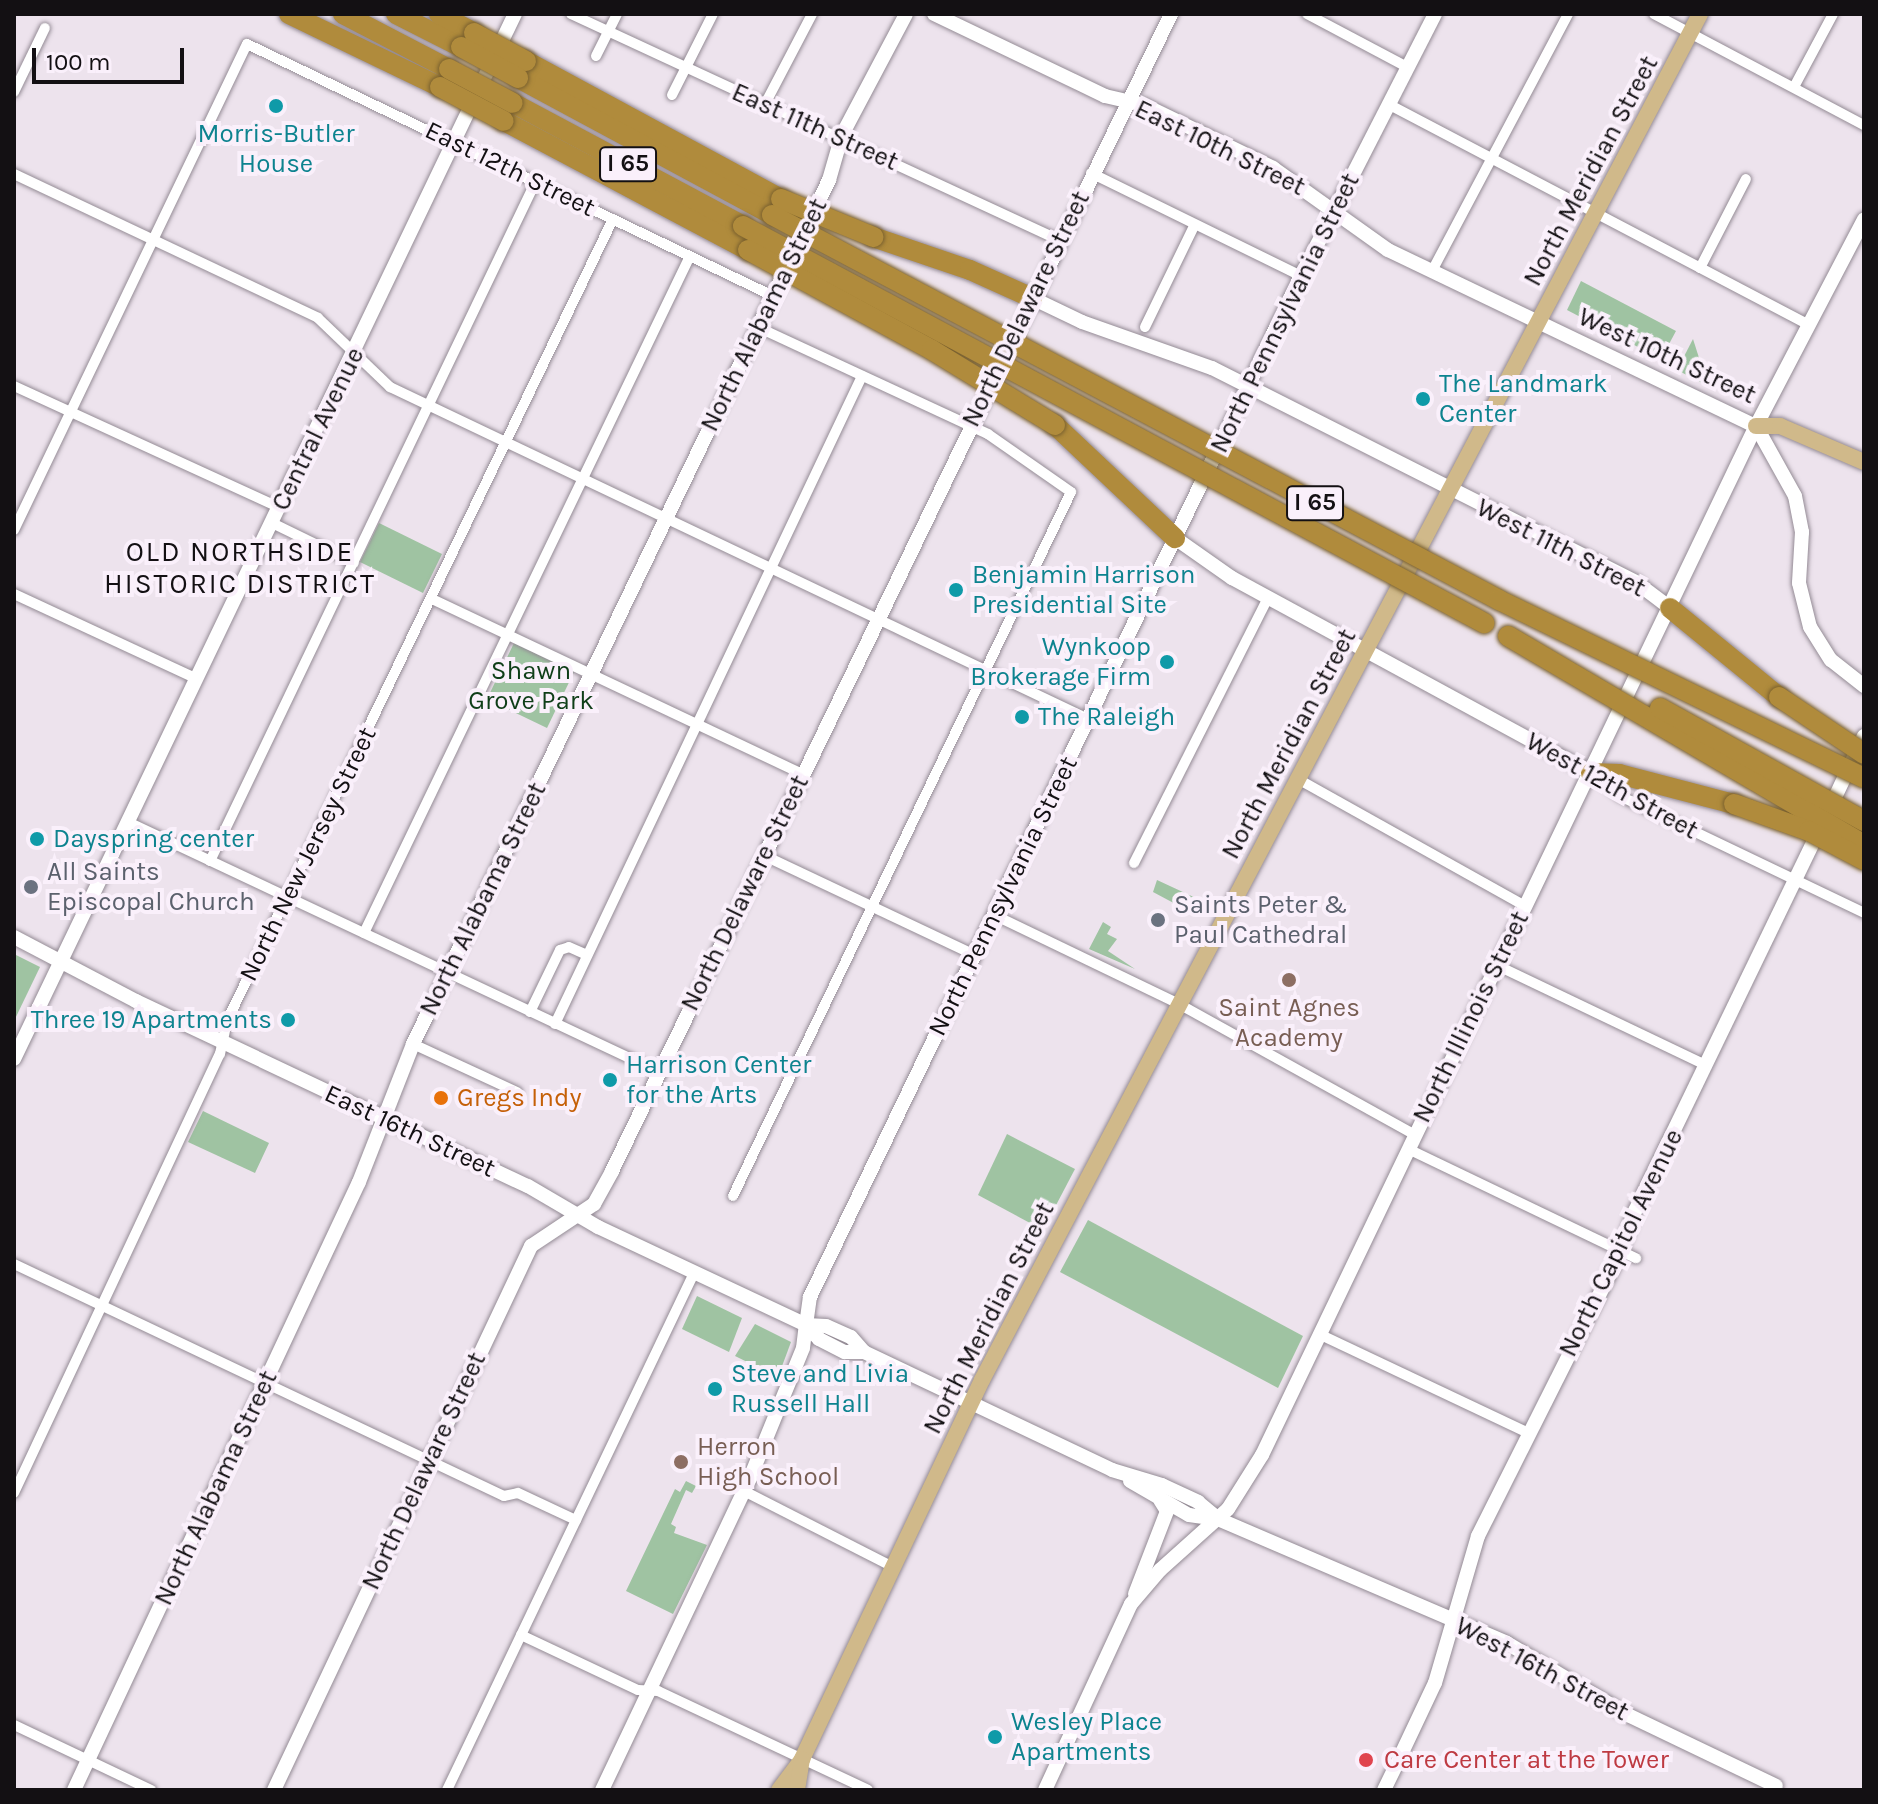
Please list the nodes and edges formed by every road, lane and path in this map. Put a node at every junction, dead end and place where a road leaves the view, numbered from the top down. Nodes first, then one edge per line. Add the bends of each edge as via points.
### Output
1 (289, 14) edge
2 (343, 14) edge
3 (439, 14) edge
4 (515, 14) edge
5 (571, 14) edge
6 (617, 14) edge
7 (713, 14) edge
8 (812, 14) edge
9 (906, 14) edge
10 (934, 14) edge
11 (1171, 14) edge
12 (1307, 14) edge
13 (1435, 14) edge
14 (1568, 14) edge
15 (1654, 14) edge
16 (1700, 14) edge
17 (1833, 14) edge
18 (399, 15) edge
19 (45, 28) dead end
20 (608, 32) junction
21 (1691, 33) junction
22 (467, 40) junction
23 (596, 56) dead end
24 (1407, 67) junction
25 (685, 69) junction
26 (444, 78) junction
27 (1794, 87) junction
28 (14, 92) edge
29 (672, 95) dead end
30 (1125, 101) junction
31 (1388, 104) junction
32 (764, 106) junction
33 (509, 112) junction
34 (1864, 125) edge
35 (841, 140) junction
36 (456, 143) junction
37 (1492, 158) junction
38 (1091, 173) junction
39 (14, 174) edge
40 (1746, 179) dead end
41 (536, 181) junction
42 (777, 207) junction
43 (1334, 211) junction
44 (1596, 213) junction
45 (613, 219) junction
46 (1864, 219) edge
47 (1195, 224) junction
48 (153, 240) junction
49 (1059, 240) junction
50 (690, 256) junction
51 (1700, 268) junction
52 (1432, 271) junction
53 (1301, 276) junction
54 (773, 296) junction
55 (1032, 298) junction
56 (1539, 322) junction
57 (1809, 325) junction
58 (758, 327) junction
59 (1145, 327) dead end
60 (354, 353) junction
61 (862, 376) junction
62 (14, 386) edge
63 (1248, 388) junction
64 (429, 405) junction
65 (70, 412) junction
66 (1756, 426) junction
67 (968, 428) junction
68 (506, 442) junction
69 (1864, 462) edge
70 (583, 479) junction
71 (1450, 492) junction
72 (280, 508) junction
73 (666, 519) junction
74 (272, 523) junction
75 (14, 530) edge
76 (1175, 538) junction
77 (354, 563) junction
78 (770, 568) junction
79 (14, 594) edge
80 (1268, 598) junction
81 (432, 599) junction
82 (1670, 608) junction
83 (876, 619) junction
84 (1540, 620) junction
85 (508, 635) junction
86 (1508, 636) junction
87 (1364, 650) junction
88 (985, 670) junction
89 (591, 674) junction
90 (197, 679) junction
91 (1864, 686) edge
92 (1088, 719) junction
93 (696, 724) junction
94 (1864, 736) edge
95 (1864, 754) edge
96 (1591, 773) junction
97 (802, 774) junction
98 (1864, 778) edge
99 (1298, 779) junction
100 (1864, 805) edge
101 (1864, 821) edge
102 (128, 822) junction
103 (1864, 845) edge
104 (763, 855) junction
105 (1864, 860) edge
106 (210, 861) junction
107 (1134, 863) dead end
108 (1795, 880) junction
109 (287, 897) junction
110 (1525, 906) junction
111 (872, 907) junction
112 (1864, 913) edge
113 (994, 915) junction
114 (364, 933) junction
115 (14, 937) edge
116 (587, 955) junction
117 (975, 955) junction
118 (61, 961) junction
119 (1496, 965) junction
120 (448, 972) junction
121 (1179, 1004) junction
122 (530, 1012) junction
123 (555, 1024) junction
124 (222, 1042) junction
125 (413, 1044) junction
126 (14, 1059) edge
127 (1706, 1065) junction
128 (659, 1072) junction
129 (517, 1092) dead end
130 (381, 1117) junction
131 (1411, 1142) junction
132 (733, 1196) dead end
133 (578, 1215) junction
134 (1621, 1251) junction
135 (1636, 1258) dead end
136 (14, 1264) edge
137 (694, 1273) junction
138 (102, 1306) junction
139 (806, 1325) junction
140 (1319, 1334) junction
141 (265, 1383) junction
142 (971, 1403) junction
143 (1528, 1433) junction
144 (429, 1461) junction
145 (1112, 1470) junction
146 (744, 1491) junction
147 (14, 1493) edge
148 (1159, 1500) junction
149 (1218, 1519) junction
150 (576, 1520) junction
151 (893, 1567) junction
152 (1131, 1604) junction
153 (1454, 1620) junction
154 (521, 1635) junction
155 (649, 1691) junction
156 (14, 1725) edge
157 (802, 1759) junction
158 (88, 1760) junction
159 (1780, 1789) edge
160 (74, 1790) edge
161 (151, 1790) edge
162 (274, 1790) edge
163 (447, 1790) edge
164 (602, 1790) edge
165 (779, 1790) edge
166 (797, 1790) edge
167 (868, 1790) edge
168 (1045, 1790) edge
169 (1384, 1790) edge

1 - 26 highway
2 - 26 highway, I 65
3 - 22 highway
4 - 36 main road, Central Avenue
5 - 20 street, East 11th Street
6 - 20 street
7 - 25 street
8 - 32 street
9 - 35 main road, North Alabama Street
10 - 30 main road, East 10th Street
11 - 30 main road, North Delaware Street
12 - 24 street
13 - 24 main road, North Pennsylvania Street
14 - 37 street
15 - 21 street
16 - 21 main road, North Meridian Street
17 - 27 street
18 - 22 highway, I 65
19 - 28 street
20 - 23 street
20 - 25 street, East 11th Street
21 - 27 street
21 - 44 main road, North Meridian Street
22 - 42 highway, I 65, bridge
24 - 31 main road, North Pennsylvania Street
25 - 29 street
25 - 32 street, East 11th Street
26 - 33 highway, I 65, bridge
27 - 34 street
30 - 38 main road, North Delaware Street
30 - 43 main road, East 10th Street via 1144,105 1282,173
31 - 37 street
31 - 43 main road, North Pennsylvania Street
32 - 35 street, East 11th Street
33 - 76 highway, bridge via 1055,425
33 - 86 highway, I 65, bridge via 743,226
35 - 49 street, East 11th Street
35 - 54 main road, North Alabama Street via 829,180
36 - 41 street, East 12th Street
36 - 48 street, East 12th Street via 247,44
36 - 60 main road, Central Avenue
37 - 44 street
37 - 52 street
38 - 47 street
38 - 49 main road, North Delaware Street
39 - 48 street
40 - 51 street
41 - 45 street, East 12th Street
41 - 64 street
42 - 55 highway, bridge via 970,270
42 - 84 highway, I 65, bridge
43 - 52 main road, East 10th Street via 1368,238
43 - 53 main road, North Pennsylvania Street
44 - 51 street
44 - 56 main road, North Meridian Street
45 - 50 street, East 12th Street
45 - 68 street, North New Jersey Street
46 - 57 main road, North Illinois Street
47 - 53 street
47 - 59 street
48 - 60 street via 318,318
48 - 65 street
49 - 55 main road, North Delaware Street
50 - 54 street, East 12th Street
50 - 70 street
51 - 57 street
52 - 56 main road, East 10th Street
53 - 63 main road, North Pennsylvania Street
54 - 58 main road, North Alabama Street
55 - 63 main road via 1082,322 1212,368
55 - 67 main road, North Delaware Street
56 - 66 main road, West 10th Street
56 - 71 main road, North Meridian Street
57 - 66 main road, North Illinois Street
58 - 61 street
58 - 73 main road, North Alabama Street
60 - 64 street via 385,384
60 - 72 main road, Central Avenue
61 - 67 street
61 - 78 street
62 - 65 street
63 - 71 main road
63 - 76 main road, North Pennsylvania Street
64 - 68 street
64 - 77 street
65 - 72 street
65 - 75 street
66 - 69 main road, West 10th Street via 1780,426
66 - 82 main road, North Illinois Street
66 - 91 main road via 1795,496 1802,532 1799,583 1810,627 1831,660
67 - 83 main road, North Delaware Street
67 - 88 street via 988,434 1071,492
68 - 70 street
68 - 81 street, North New Jersey Street
70 - 73 street
70 - 85 street
71 - 82 main road, West 11th Street via 1637,583
71 - 87 main road, North Meridian Street
72 - 74 main road, Central Avenue
73 - 78 street
73 - 89 main road, North Alabama Street
74 - 77 street
74 - 90 main road, Central Avenue
76 - 80 main road
76 - 92 main road, North Pennsylvania Street
77 - 106 street
78 - 83 street
78 - 93 street
79 - 90 street
80 - 87 main road
80 - 107 street
81 - 85 street
81 - 109 street, North New Jersey Street
82 - 95 highway, bridge via 1779,697
82 - 96 main road, North Illinois Street
83 - 88 street
83 - 97 main road, North Delaware Street
84 - 98 highway, I 65, bridge
84 - 100 highway, bridge
85 - 89 street
85 - 114 street
86 - 101 highway, bridge via 1734,746
86 - 103 highway, I 65, bridge
87 - 96 main road, West 12th Street
87 - 99 main road, North Meridian Street
88 - 92 street
88 - 111 street
89 - 93 street
89 - 120 main road, North Alabama Street
90 - 102 main road, Central Avenue
92 - 113 main road, North Pennsylvania Street
93 - 97 street
93 - 116 street
94 - 108 main road, North Capitol Avenue
96 - 105 highway, bridge via 1616,773 1734,804 1809,831
96 - 108 street, West 12th Street via 1620,796
96 - 110 main road, North Illinois Street
97 - 104 main road, North Delaware Street
99 - 110 street
99 - 121 main road, North Meridian Street
102 - 106 street
102 - 118 main road, Central Avenue
104 - 111 street
104 - 128 main road, North Delaware Street
106 - 109 street
108 - 112 street, West 12th Street
108 - 127 main road, North Capitol Avenue
109 - 114 street
109 - 124 street, North New Jersey Street
110 - 119 main road, North Illinois Street
111 - 117 street
111 - 132 street
113 - 117 main road, North Pennsylvania Street
113 - 121 street
114 - 120 street
115 - 118 main road, East 16th Street
116 - 122 street via 569,947 560,950
116 - 123 street
117 - 139 main road, North Pennsylvania Street via 810,1297
118 - 124 main road, East 16th Street
118 - 126 main road, Central Avenue
119 - 127 street
119 - 131 main road, North Illinois Street
120 - 122 street
120 - 125 main road, North Alabama Street
121 - 131 street
121 - 142 main road, North Meridian Street
122 - 123 street
123 - 128 street
124 - 130 main road, East 16th Street
124 - 138 street, North New Jersey Street
125 - 129 street
125 - 130 main road, North Alabama Street
127 - 134 main road, North Capitol Avenue
128 - 133 main road, North Delaware Street via 599,1197
130 - 133 main road, East 16th Street
130 - 141 main road, North Alabama Street via 359,1182
131 - 134 street
131 - 140 main road, North Illinois Street
133 - 137 main road, East 16th Street
133 - 144 main road, North Delaware Street via 531,1246
134 - 135 street
134 - 143 main road, North Capitol Avenue
136 - 138 street
137 - 139 main road, East 16th Street
137 - 150 street
138 - 141 street
138 - 147 street, North New Jersey Street
139 - 142 main road, East 16th Street via 819,1339 845,1352 864,1352
139 - 146 main road, North Pennsylvania Street via 803,1348
140 - 143 street
140 - 149 main road, North Illinois Street via 1250,1478
141 - 144 street
141 - 158 main road, North Alabama Street
142 - 145 main road, West 16th Street
142 - 151 main road, North Meridian Street
143 - 153 main road, North Capitol Avenue via 1473,1548
144 - 150 street via 504,1496 518,1493
144 - 162 main road, North Delaware Street
145 - 148 main road, West 16th Street
145 - 149 main road, West 16th Street via 1186,1496
146 - 151 street
146 - 155 main road, North Pennsylvania Street
148 - 149 main road, West 16th Street via 1189,1515
148 - 152 main road via 1167,1511
149 - 152 main road, North Illinois Street via 1160,1570
149 - 153 main road, West 16th Street
150 - 154 street
151 - 157 main road, North Meridian Street
152 - 168 main road, North Illinois Street
153 - 159 main road, West 16th Street via 1515,1648 1628,1715
153 - 169 main road, North Capitol Avenue via 1435,1683
154 - 155 street
154 - 163 street
155 - 157 street
155 - 164 main road, North Pennsylvania Street
156 - 158 street
157 - 165 main road, North Meridian Street
157 - 166 main road, North Meridian Street
157 - 167 street
158 - 160 main road, North Alabama Street
158 - 161 street

